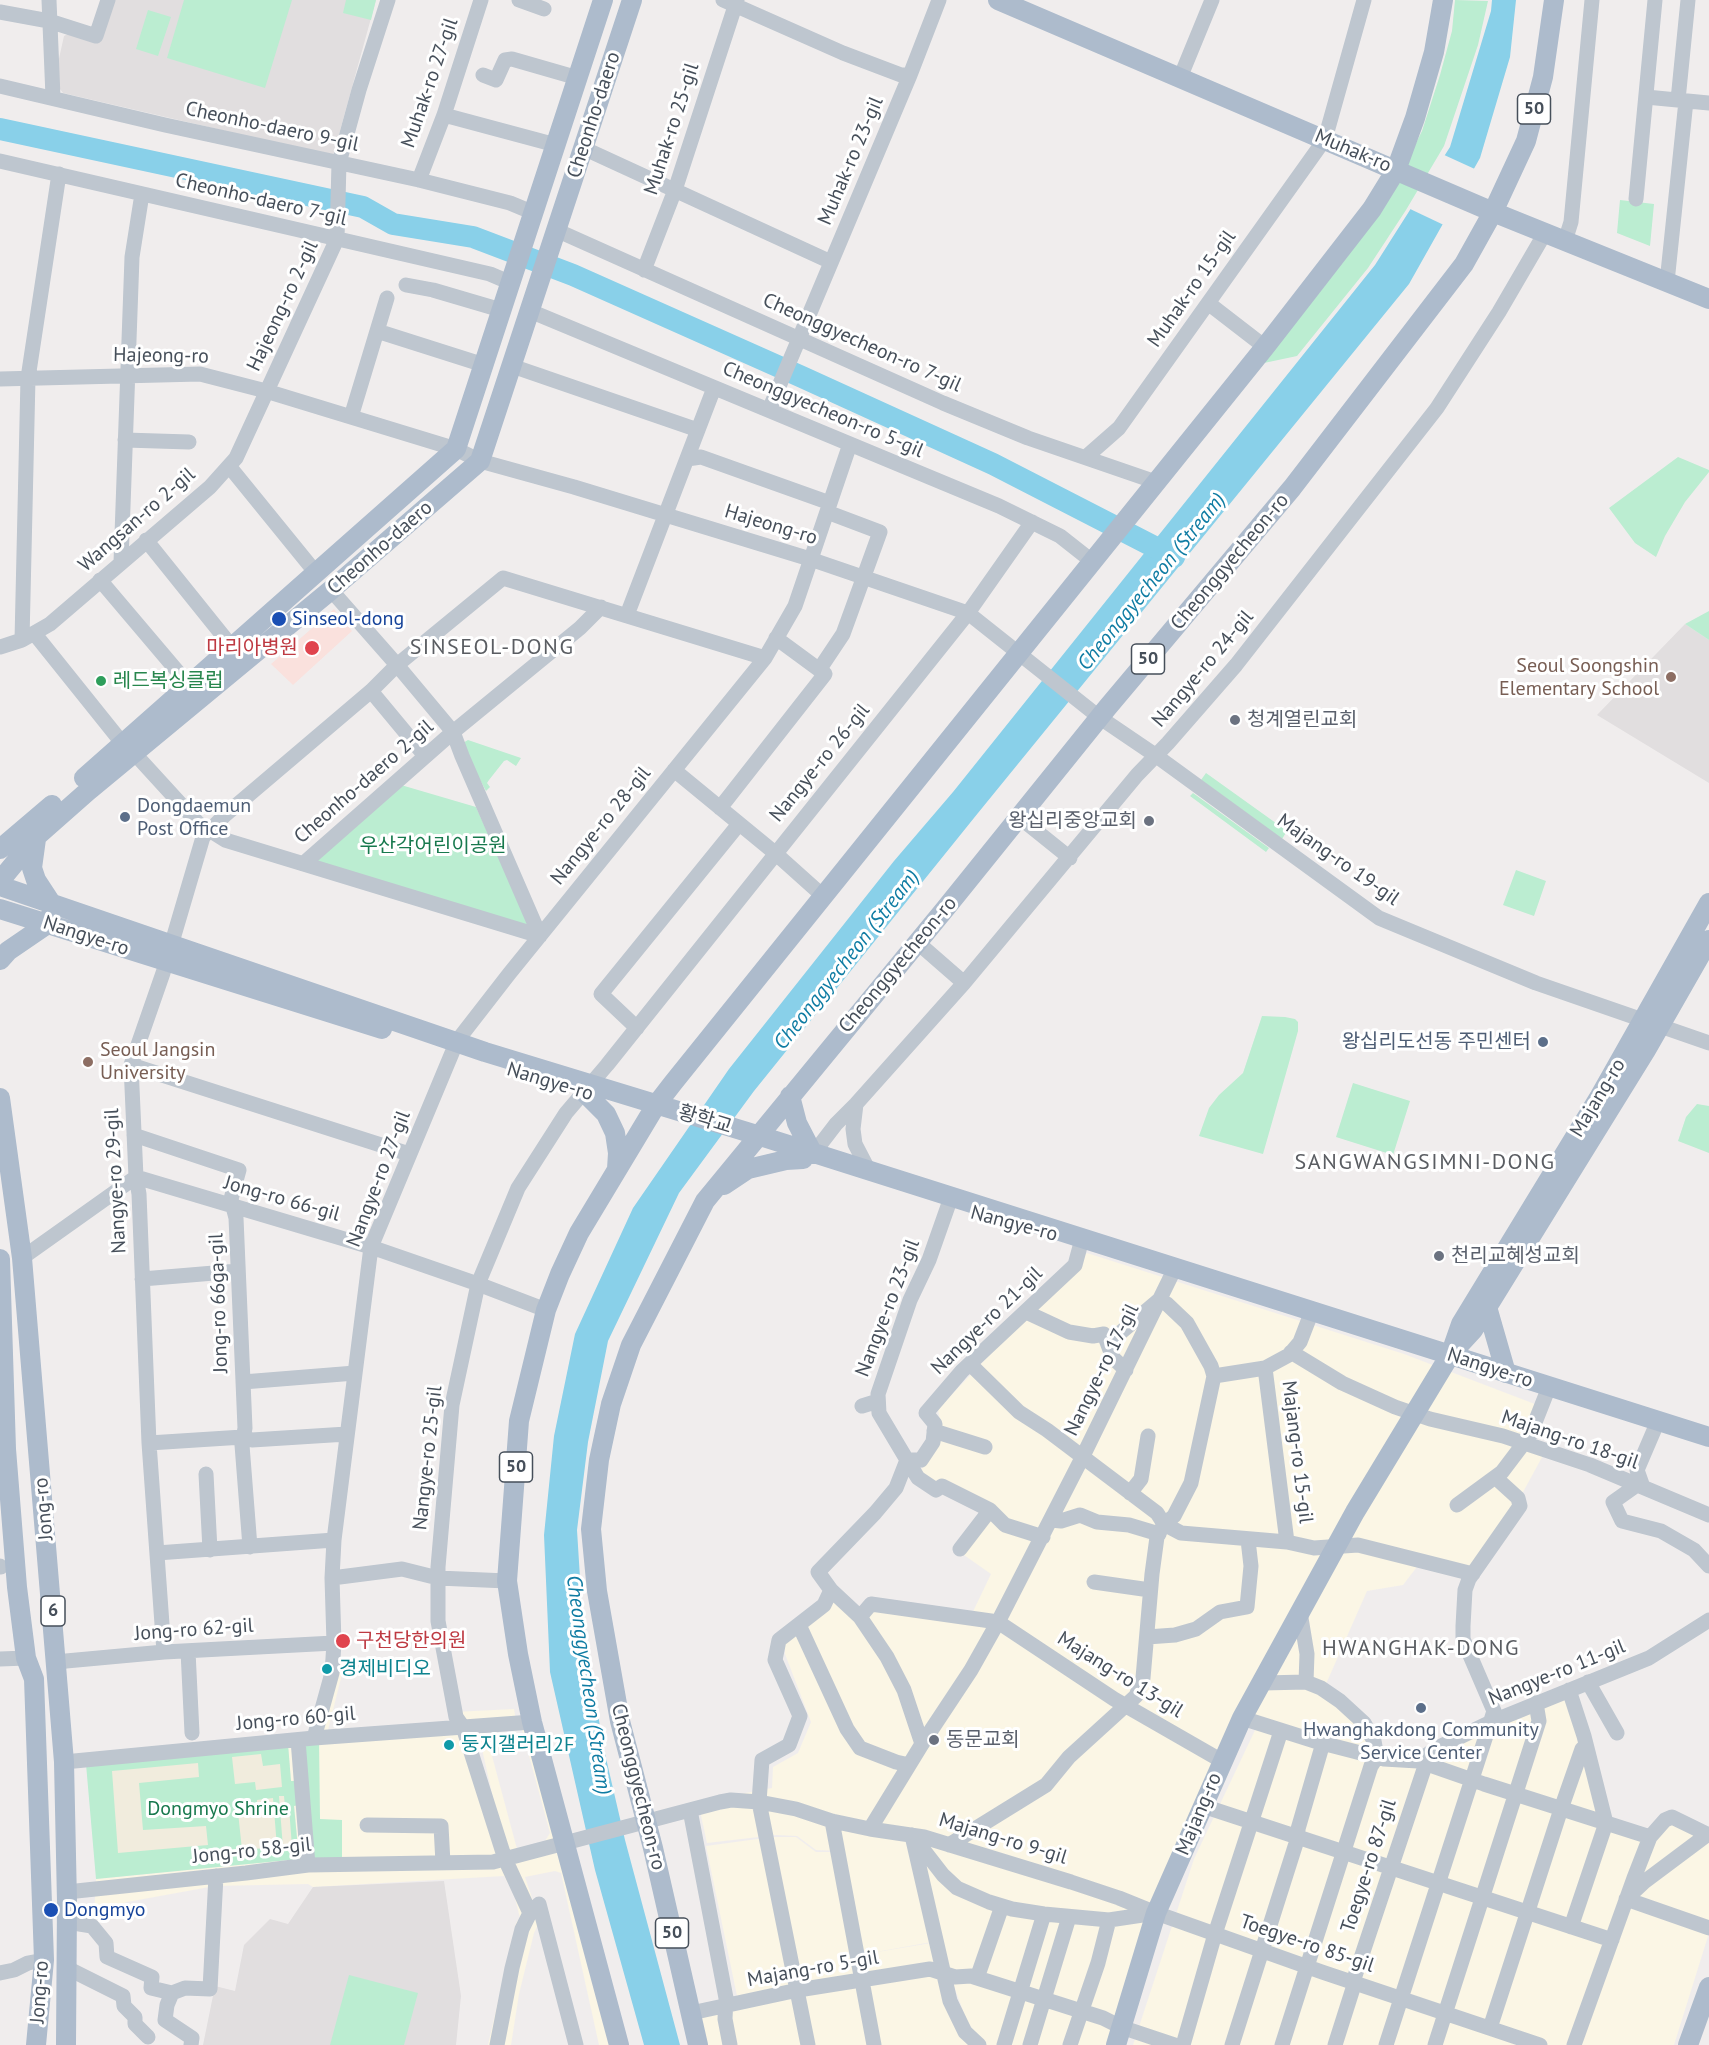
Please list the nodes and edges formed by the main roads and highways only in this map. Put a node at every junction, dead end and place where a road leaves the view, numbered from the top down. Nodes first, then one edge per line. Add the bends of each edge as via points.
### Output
1 (603, 0) edge
2 (632, 0) edge
3 (998, 0) edge
4 (1443, 0) edge
5 (1554, 0) edge
6 (1402, 173) junction
7 (1485, 209) junction
8 (1709, 299) edge
9 (129, 748) junction
10 (0, 830) edge
11 (32, 831) junction
12 (0, 849) edge
13 (0, 880) edge
14 (0, 886) edge
15 (1709, 903) edge
16 (0, 909) edge
17 (51, 914) junction
18 (1709, 940) edge
19 (0, 960) edge
20 (1651, 1023) junction
21 (588, 1088) junction
22 (790, 1096) junction
23 (0, 1098) edge
24 (658, 1111) junction
25 (757, 1140) junction
26 (808, 1157) junction
27 (616, 1172) junction
28 (6, 1180) edge
29 (709, 1195) junction
30 (1082, 1239) junction
31 (0, 1258) edge
32 (1487, 1307) junction
33 (2, 1313) edge
34 (1450, 1355) junction
35 (1506, 1373) junction
36 (1709, 1437) edge
37 (3, 1449) edge
38 (1709, 1987) edge
39 (1119, 2036) edge
40 (36, 2045) edge
41 (66, 2045) edge
42 (619, 2045) edge
43 (698, 2045) edge
44 (1688, 2045) edge

1 - 9 main road, Cheonho-daero via 456,449 189,685
2 - 9 main road, Cheonho-daero via 480,461 331,590
3 - 6 main road, Muhak-ro
4 - 6 main road
5 - 7 main road, Cheonggyecheon-ro / 50 via 1543,77 1526,141
6 - 7 main road, Muhak-ro
6 - 24 main road, 50 via 1153,485 1024,658 823,896
7 - 8 main road, Muhak-ro
7 - 22 main road, Cheonggyecheon-ro / 50 via 1464,264 1292,488 1096,714 1019,817
9 - 11 main road, Cheonho-daero
10 - 11 main road
11 - 12 main road
11 - 13 main road
11 - 17 main road via 32,868
14 - 17 main road, Nangye-ro via 25,896
15 - 20 main road, Majang-ro
16 - 17 main road, Nangye-ro via 20,915
17 - 19 main road
17 - 21 main road, Nangye-ro
18 - 20 main road, Majang-ro
20 - 32 main road, Majang-ro via 1616,1099
20 - 34 main road, Majang-ro via 1596,1103 1461,1324
21 - 24 main road, Nangye-ro
21 - 27 main road via 615,1133
22 - 25 main road, Cheonggyecheon-ro / 50
22 - 26 main road
23 - 28 main road, Jong-ro / 6
24 - 25 main road, 황학교
24 - 27 main road, 50
25 - 26 main road, Nangye-ro
25 - 29 main road, Cheonggyecheon-ro / 50
26 - 29 main road via 748,1170
26 - 30 main road, Nangye-ro
26 - 30 main road, Nangye-ro via 1052,1238
27 - 42 main road, 50 via 569,1253 546,1310 519,1421 507,1581 532,1722 571,1842
28 - 41 main road, Jong-ro / 6 via 22,1258 64,1762
29 - 43 main road, Cheonggyecheon-ro / 50 via 631,1345 601,1449 591,1529 597,1591 620,1722 641,1822
30 - 34 main road, Nangye-ro
31 - 33 main road, Jong-ro / 6
32 - 34 main road, Majang-ro
32 - 35 main road
33 - 37 main road, Jong-ro / 6
34 - 35 main road, Nangye-ro
34 - 39 main road, Majang-ro via 1336,1547 1242,1718 1156,1913
35 - 36 main road, Nangye-ro
37 - 40 main road, Jong-ro / 6 via 26,1658 34,1679 44,1960
38 - 44 main road

